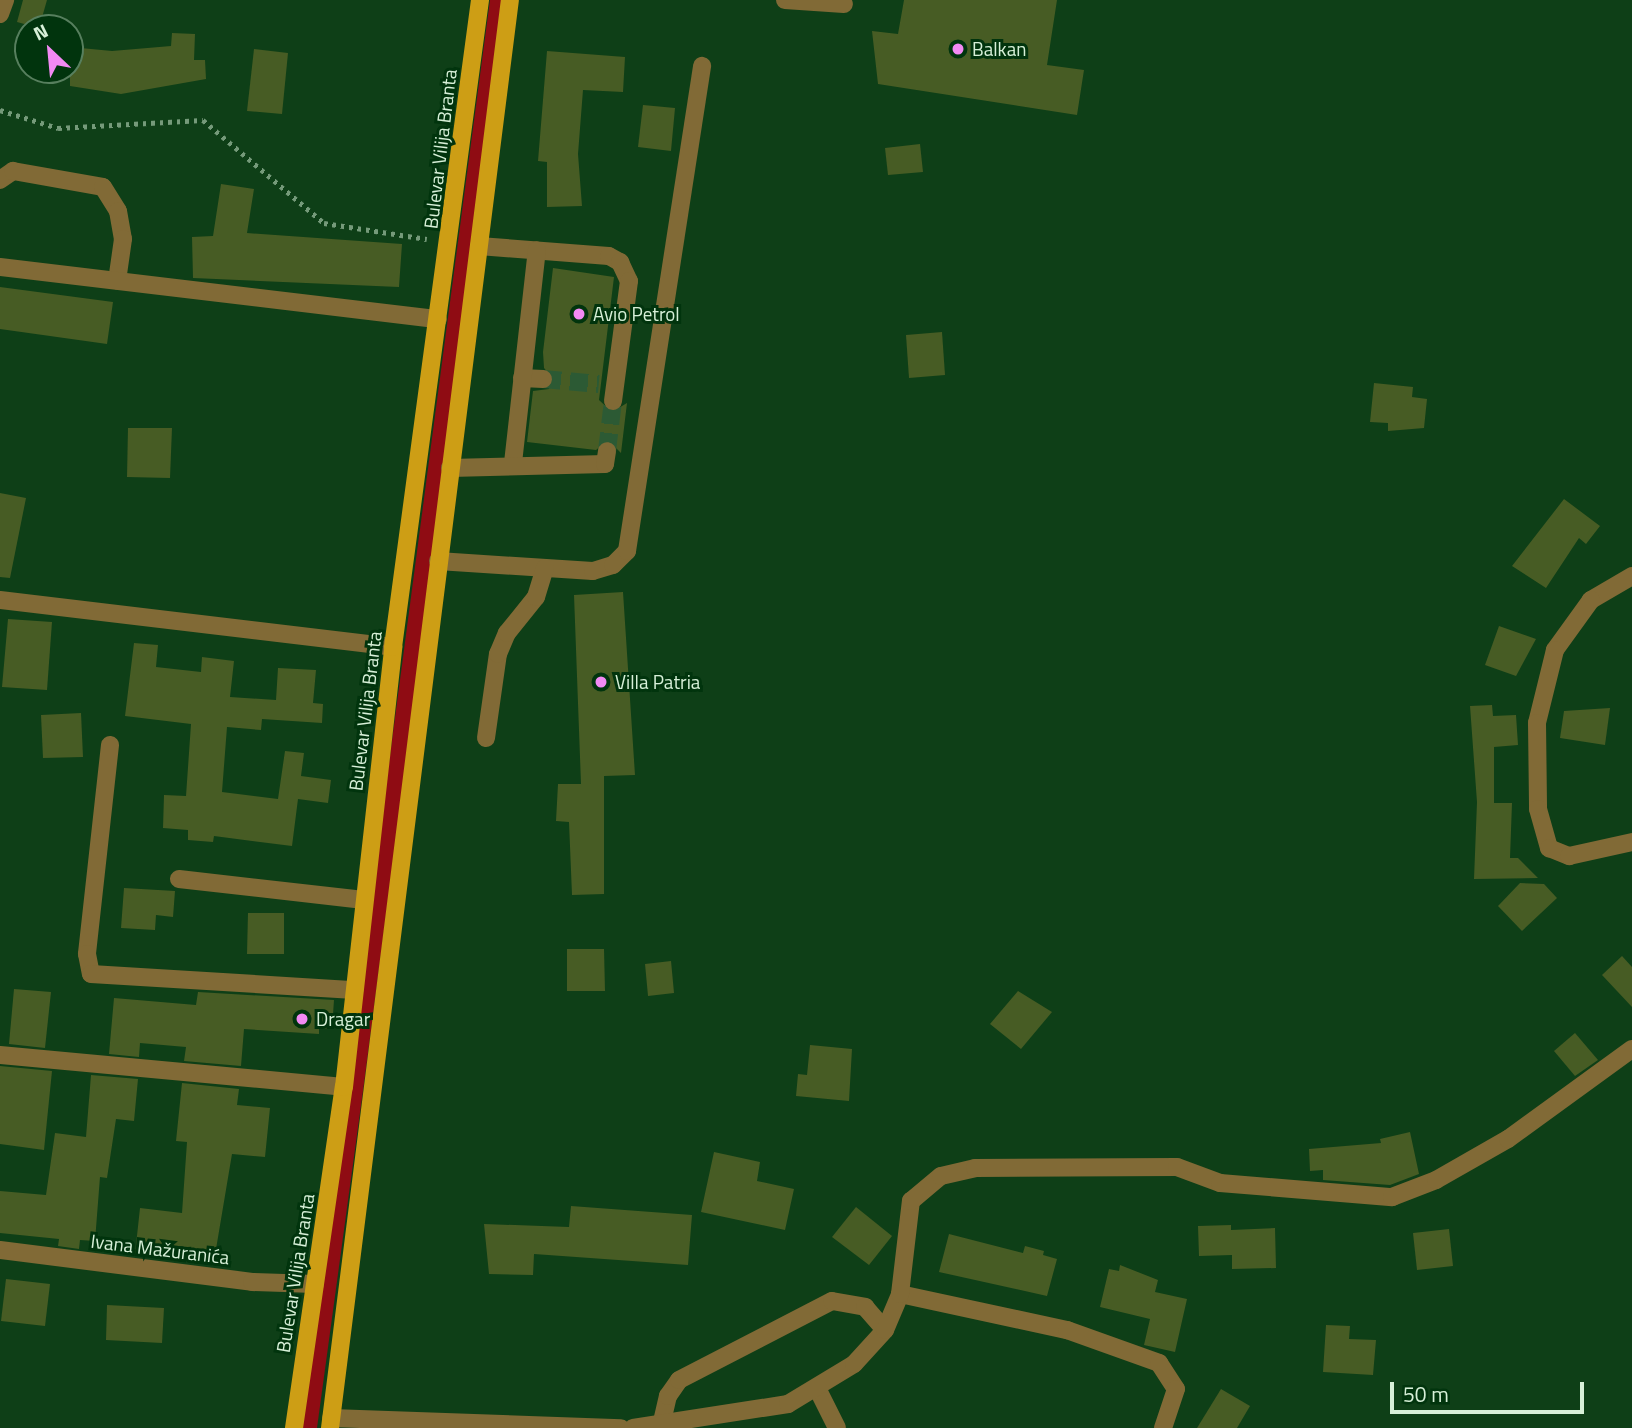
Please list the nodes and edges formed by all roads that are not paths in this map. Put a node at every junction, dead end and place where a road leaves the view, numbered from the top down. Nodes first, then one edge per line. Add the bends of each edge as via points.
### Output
1 (5, 0) edge
2 (480, 0) edge
3 (510, 0) edge
4 (785, 0) edge
5 (844, 4) dead end
6 (0, 14) edge
7 (702, 66) dead end
8 (0, 180) edge
9 (479, 246) junction
10 (537, 250) junction
11 (0, 267) edge
12 (117, 281) junction
13 (438, 319) junction
14 (522, 378) junction
15 (542, 379) tunnel mouth
16 (609, 390) tunnel mouth
17 (607, 451) dead end
18 (513, 463) junction
19 (450, 468) junction
20 (438, 561) junction
21 (545, 568) junction
22 (1632, 576) edge
23 (0, 600) edge
24 (393, 647) junction
25 (486, 738) dead end
26 (110, 745) dead end
27 (1632, 842) edge
28 (179, 878) dead end
29 (364, 900) junction
30 (355, 990) junction
31 (1632, 1049) edge
32 (0, 1055) edge
33 (344, 1087) junction
34 (0, 1250) edge
35 (315, 1284) junction
36 (900, 1294) junction
37 (886, 1330) junction
38 (818, 1390) junction
39 (330, 1423) edge
40 (662, 1426) junction
41 (294, 1428) edge
42 (621, 1428) edge
43 (633, 1428) edge
44 (837, 1428) edge
45 (1163, 1428) edge

1 - 6 street
2 - 13 main road, Bulevar Vilija Branta
3 - 9 main road
4 - 5 street
7 - 21 street via 632,542 621,559 604,569
8 - 12 street via 13,172 103,187 118,211 123,239
9 - 10 street
9 - 19 main road
10 - 14 street
10 - 16 street via 609,256 626,270
11 - 12 street
12 - 13 street
13 - 24 main road, Bulevar Vilija Branta
14 - 15 street
14 - 18 street
17 - 18 street via 605,464
18 - 19 street
19 - 20 main road
20 - 21 street
20 - 39 main road
21 - 25 street via 536,597 501,644
22 - 27 street via 1591,600 1555,650 1544,680 1537,735 1538,809 1549,848 1569,856
23 - 24 street
24 - 29 main road, Bulevar Vilija Branta
26 - 30 street via 87,954 91,974
28 - 29 street
29 - 30 main road, Bulevar Vilija Branta
30 - 33 main road, Bulevar Vilija Branta
31 - 36 street via 1508,1139 1436,1180 1392,1197 1220,1183 1177,1167 975,1168 941,1176 911,1201
32 - 33 street
33 - 35 main road, Bulevar Vilija Branta
34 - 35 street, Ivana Mažuranića via 252,1282
35 - 41 main road, Bulevar Vilija Branta
36 - 37 street
36 - 45 street via 1067,1330 1158,1363 1176,1389
37 - 38 street via 853,1364
37 - 40 street via 865,1307 832,1301 679,1380 668,1396
38 - 40 street via 766,1410
38 - 44 street
39 - 42 street
40 - 43 street

